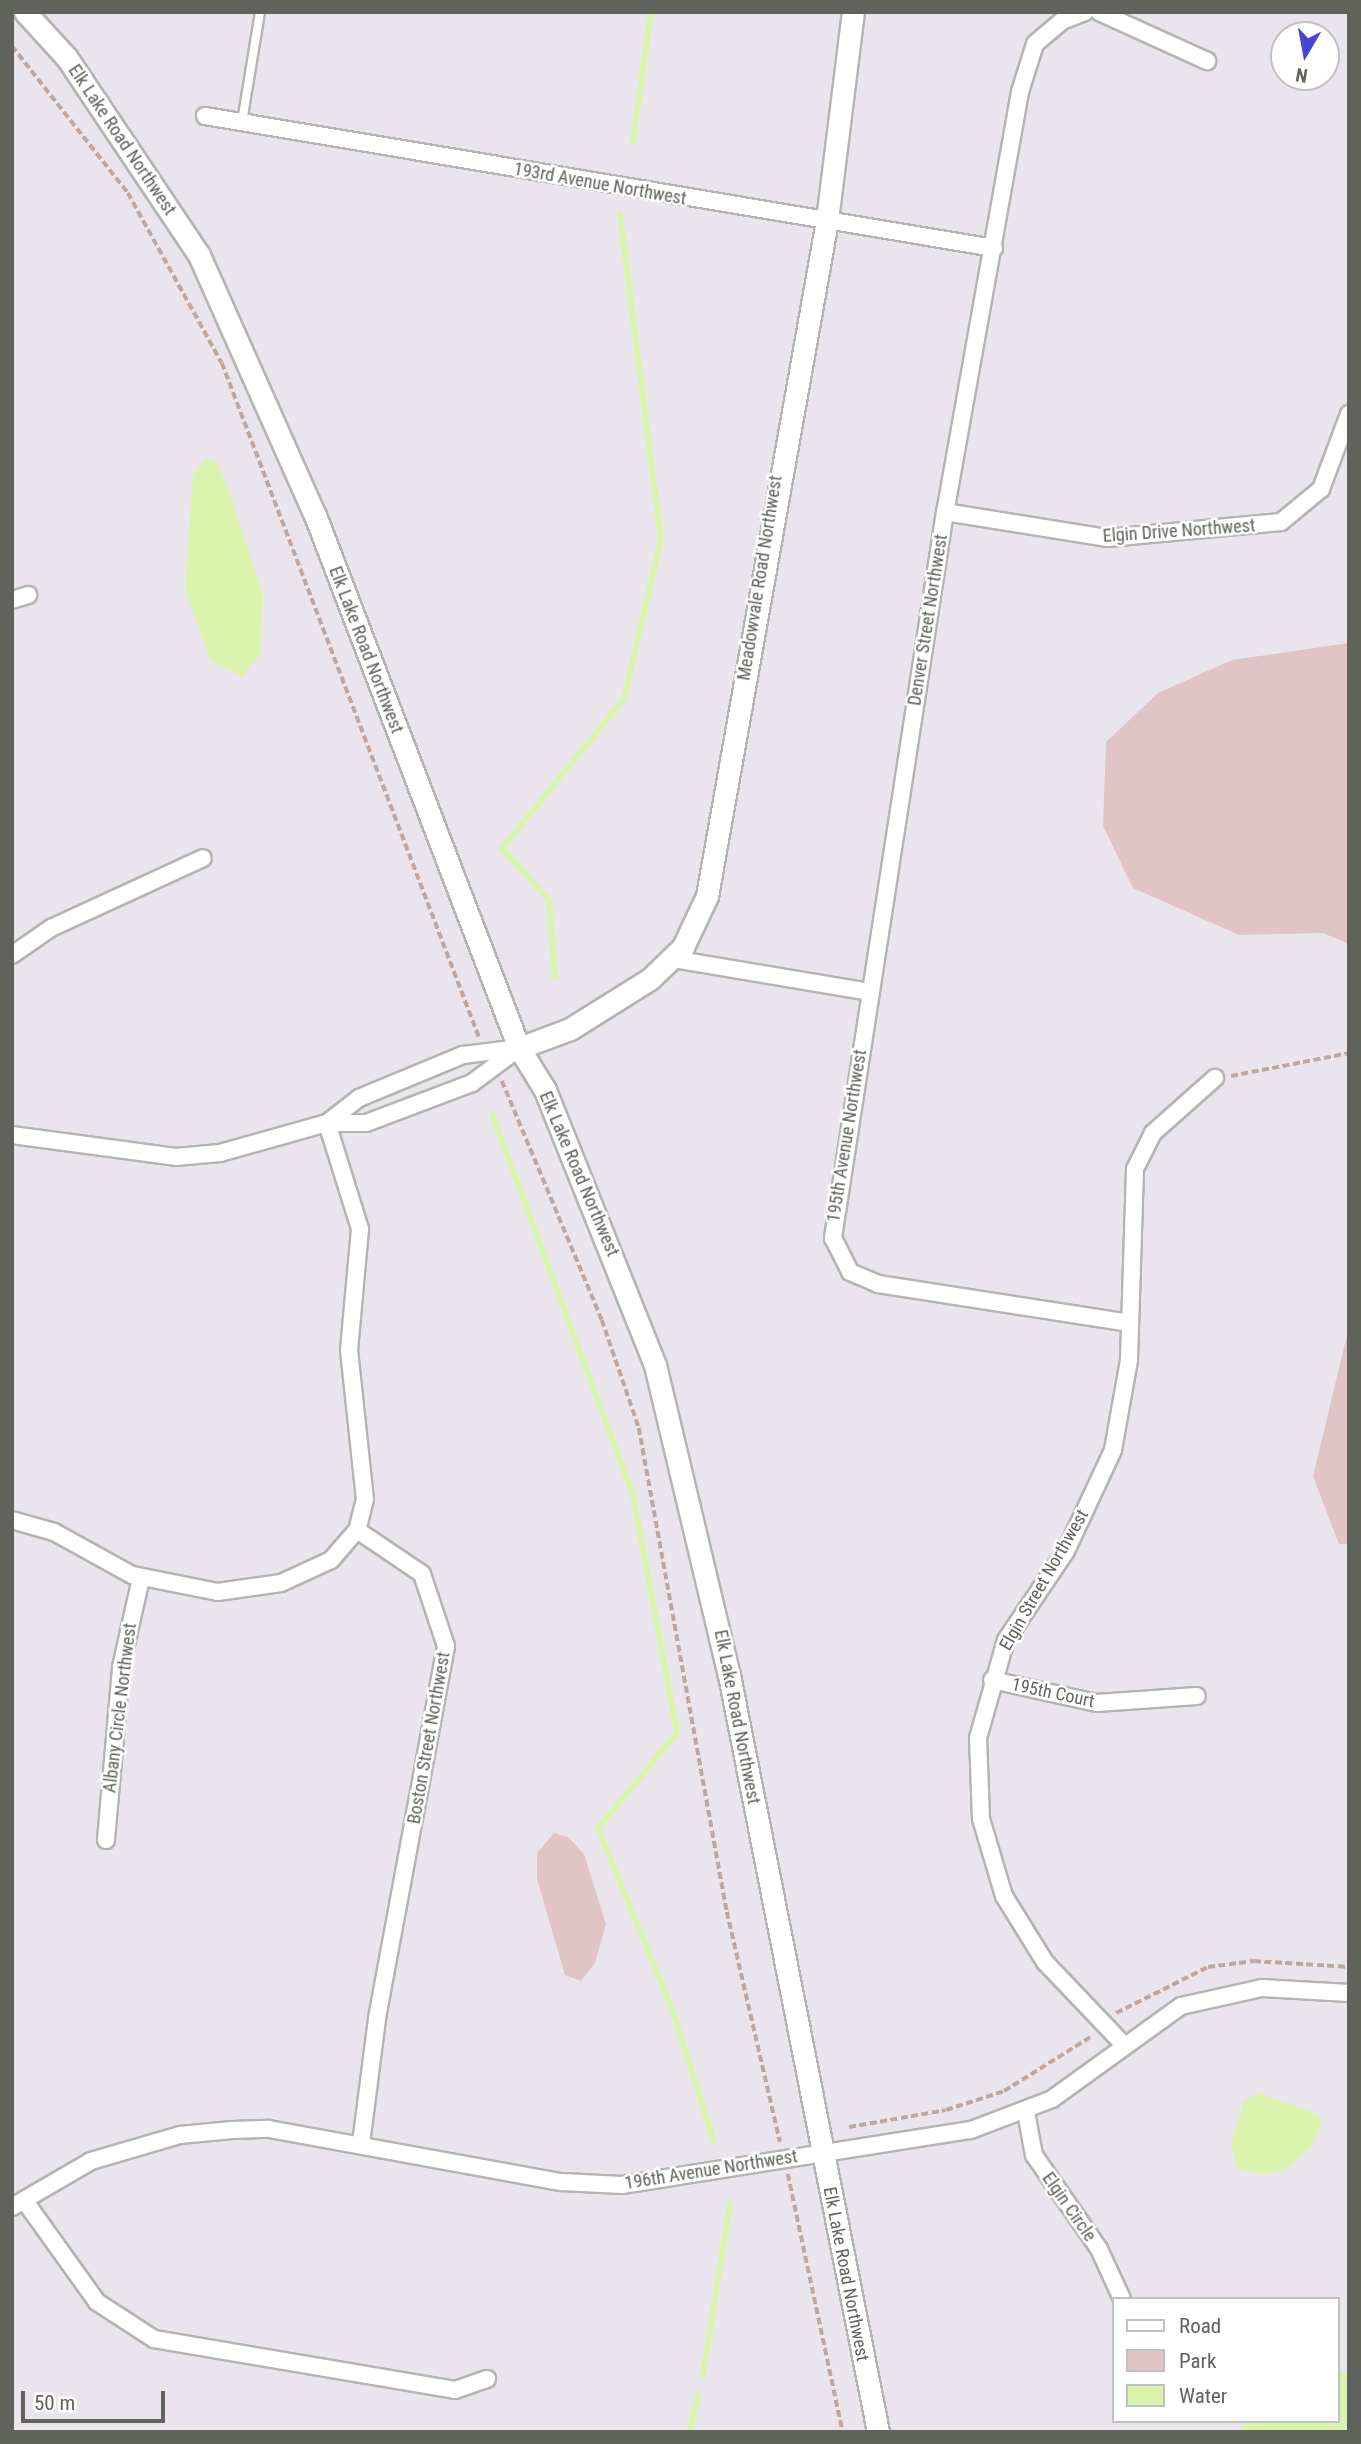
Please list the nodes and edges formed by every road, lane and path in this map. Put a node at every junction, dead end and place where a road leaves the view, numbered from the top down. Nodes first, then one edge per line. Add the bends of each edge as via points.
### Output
1 (25, 12) edge
2 (260, 12) edge
3 (853, 12) edge
4 (1086, 12) edge
5 (1099, 12) edge
6 (12, 46) edge
7 (1207, 61) dead end
8 (205, 116) dead end
9 (242, 122) junction
10 (827, 220) junction
11 (995, 248) junction
12 (1349, 414) edge
13 (945, 512) junction
14 (204, 858) dead end
15 (12, 954) edge
16 (673, 959) junction
17 (870, 992) junction
18 (519, 1048) junction
19 (1349, 1053) edge
20 (490, 1059) junction
21 (1215, 1078) joint
22 (327, 1123) junction
23 (12, 1135) edge
24 (1130, 1323) junction
25 (12, 1520) edge
26 (357, 1530) junction
27 (141, 1578) junction
28 (992, 1680) junction
29 (1197, 1696) dead end
30 (106, 1840) dead end
31 (1349, 1993) edge
32 (1124, 2045) junction
33 (1026, 2112) junction
34 (361, 2144) junction
35 (822, 2153) junction
36 (783, 2155) junction
37 (18, 2203) edge
38 (1121, 2297) edge
39 (487, 2379) dead end
40 (843, 2432) edge
41 (878, 2432) edge

1 - 18 street, Elk Lake Road Northwest via 67,58 200,255 315,515
2 - 9 lane
3 - 10 street, Meadowvale Road Northwest
4 - 11 street, Denver Street Northwest via 1047,31 1026,66
5 - 7 street
6 - 20 path via 128,193 222,362
8 - 9 street, 193rd Avenue Northwest
9 - 10 street, 193rd Avenue Northwest
10 - 11 street, 193rd Avenue Northwest
10 - 16 street, Meadowvale Road Northwest via 777,475 713,867 703,910
11 - 13 street, Denver Street Northwest
12 - 13 street, Elgin Drive Northwest via 1321,489 1281,522 1108,538
13 - 17 street, Denver Street Northwest
14 - 15 street via 51,928
16 - 17 street
16 - 18 street, Meadowvale Road Northwest via 616,1003
17 - 24 street, 195th Avenue Northwest via 832,1224 842,1263 862,1279 901,1289
18 - 20 street
18 - 35 street, Elk Lake Road Northwest via 545,1090 627,1287 670,1418 729,1675
19 - 21 path
20 - 22 street via 463,1055 359,1098
20 - 22 street via 472,1083 366,1123
20 - 36 path via 602,1320 639,1429 727,1912
21 - 24 street, Elgin Street Northwest via 1153,1133 1135,1169
22 - 23 street via 220,1153 176,1157
22 - 26 street via 360,1229 349,1350 365,1499
24 - 28 street, Elgin Street Northwest via 1113,1450 1066,1551 1006,1640
25 - 27 street via 54,1532
26 - 27 street via 331,1560 261,1588 197,1591
26 - 34 street, Boston Street Northwest via 422,1574 446,1646 377,2020
27 - 30 street, Albany Circle Northwest via 121,1667
28 - 29 street, 195th Court via 1097,1703
28 - 32 street, Elgin Street Northwest via 976,1764 993,1871 1029,1941
31 - 32 street, 196th Avenue Northwest via 1262,1988 1208,1997 1159,2018
32 - 33 street, 196th Avenue Northwest
33 - 35 street, 196th Avenue Northwest via 971,2130
33 - 38 street, Elgin Circle via 1034,2155 1099,2249
34 - 36 street, 196th Avenue Northwest via 590,2185 642,2182
34 - 37 street, 196th Avenue Northwest via 269,2129 180,2135 91,2161
35 - 36 street, 196th Avenue Northwest
35 - 41 street, Elk Lake Road Northwest
36 - 40 path
37 - 39 street via 97,2302 154,2339 455,2390

